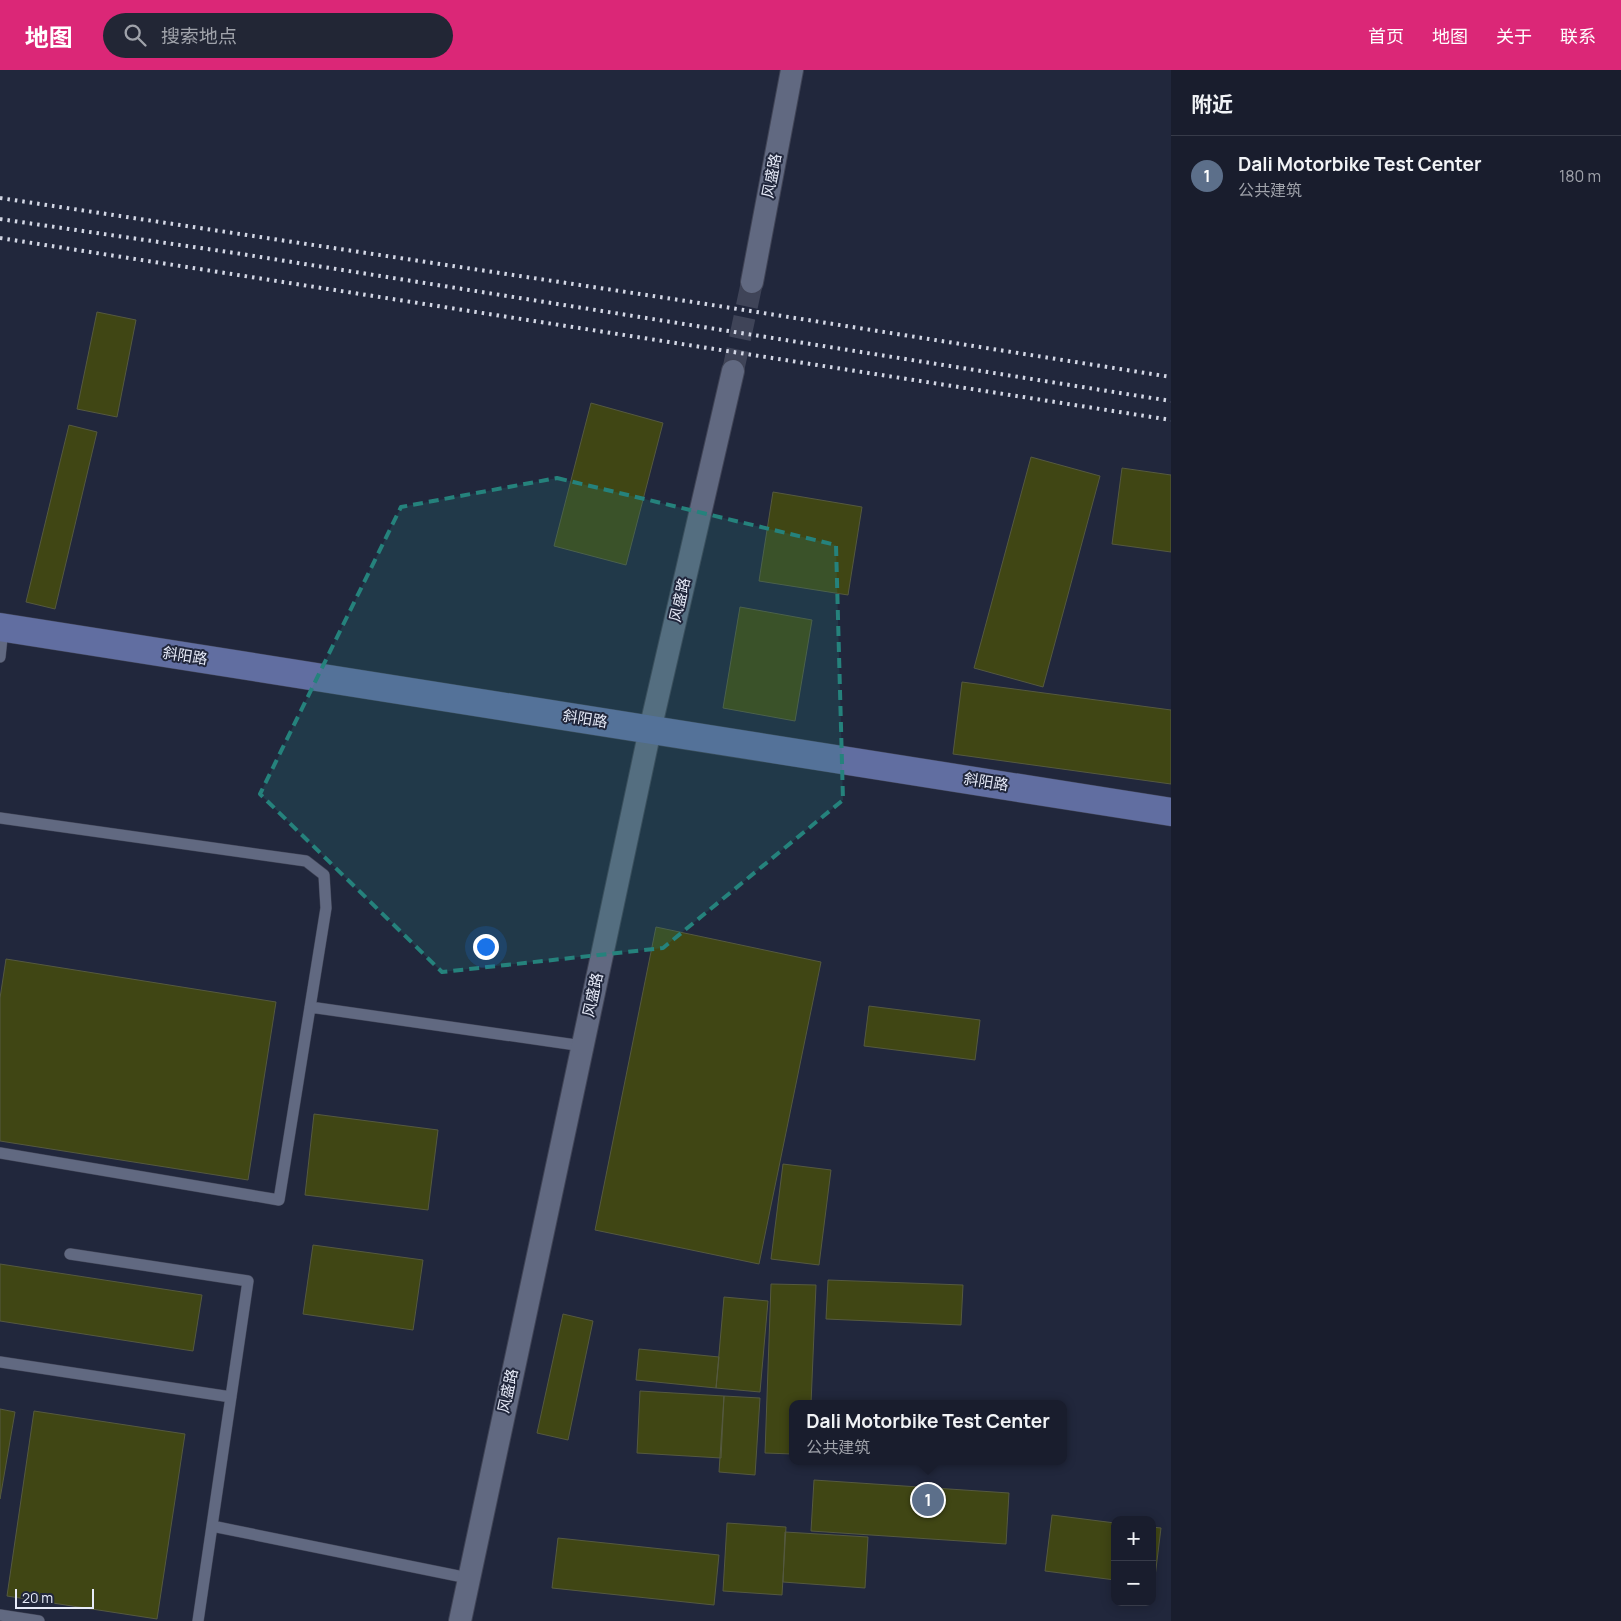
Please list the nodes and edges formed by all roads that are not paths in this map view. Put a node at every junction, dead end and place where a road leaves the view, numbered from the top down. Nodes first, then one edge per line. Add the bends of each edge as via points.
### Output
1 (792, 70) edge
2 (752, 282) tunnel mouth
3 (732, 371) tunnel mouth
4 (2, 627) edge
5 (0, 657) edge
6 (650, 730) junction
7 (1171, 812) edge
8 (0, 818) edge
9 (310, 1007) junction
10 (582, 1046) junction
11 (0, 1153) edge
12 (70, 1254) dead end
13 (0, 1362) edge
14 (231, 1397) junction
15 (212, 1526) junction
16 (468, 1578) junction
17 (0, 1615) edge
18 (39, 1621) edge
19 (198, 1621) edge
20 (460, 1621) edge

1 - 2 street, 风盛路
3 - 6 street, 风盛路
4 - 5 lane
4 - 6 street, 斜阳路
6 - 7 street, 斜阳路
6 - 10 street, 风盛路
8 - 9 lane via 306,861 324,875 326,908
9 - 10 lane
9 - 11 lane via 279,1200
10 - 16 street, 风盛路
12 - 14 lane via 248,1280
13 - 14 lane
14 - 15 lane
15 - 16 lane
15 - 19 lane
16 - 20 street, 风盛路
17 - 18 lane

